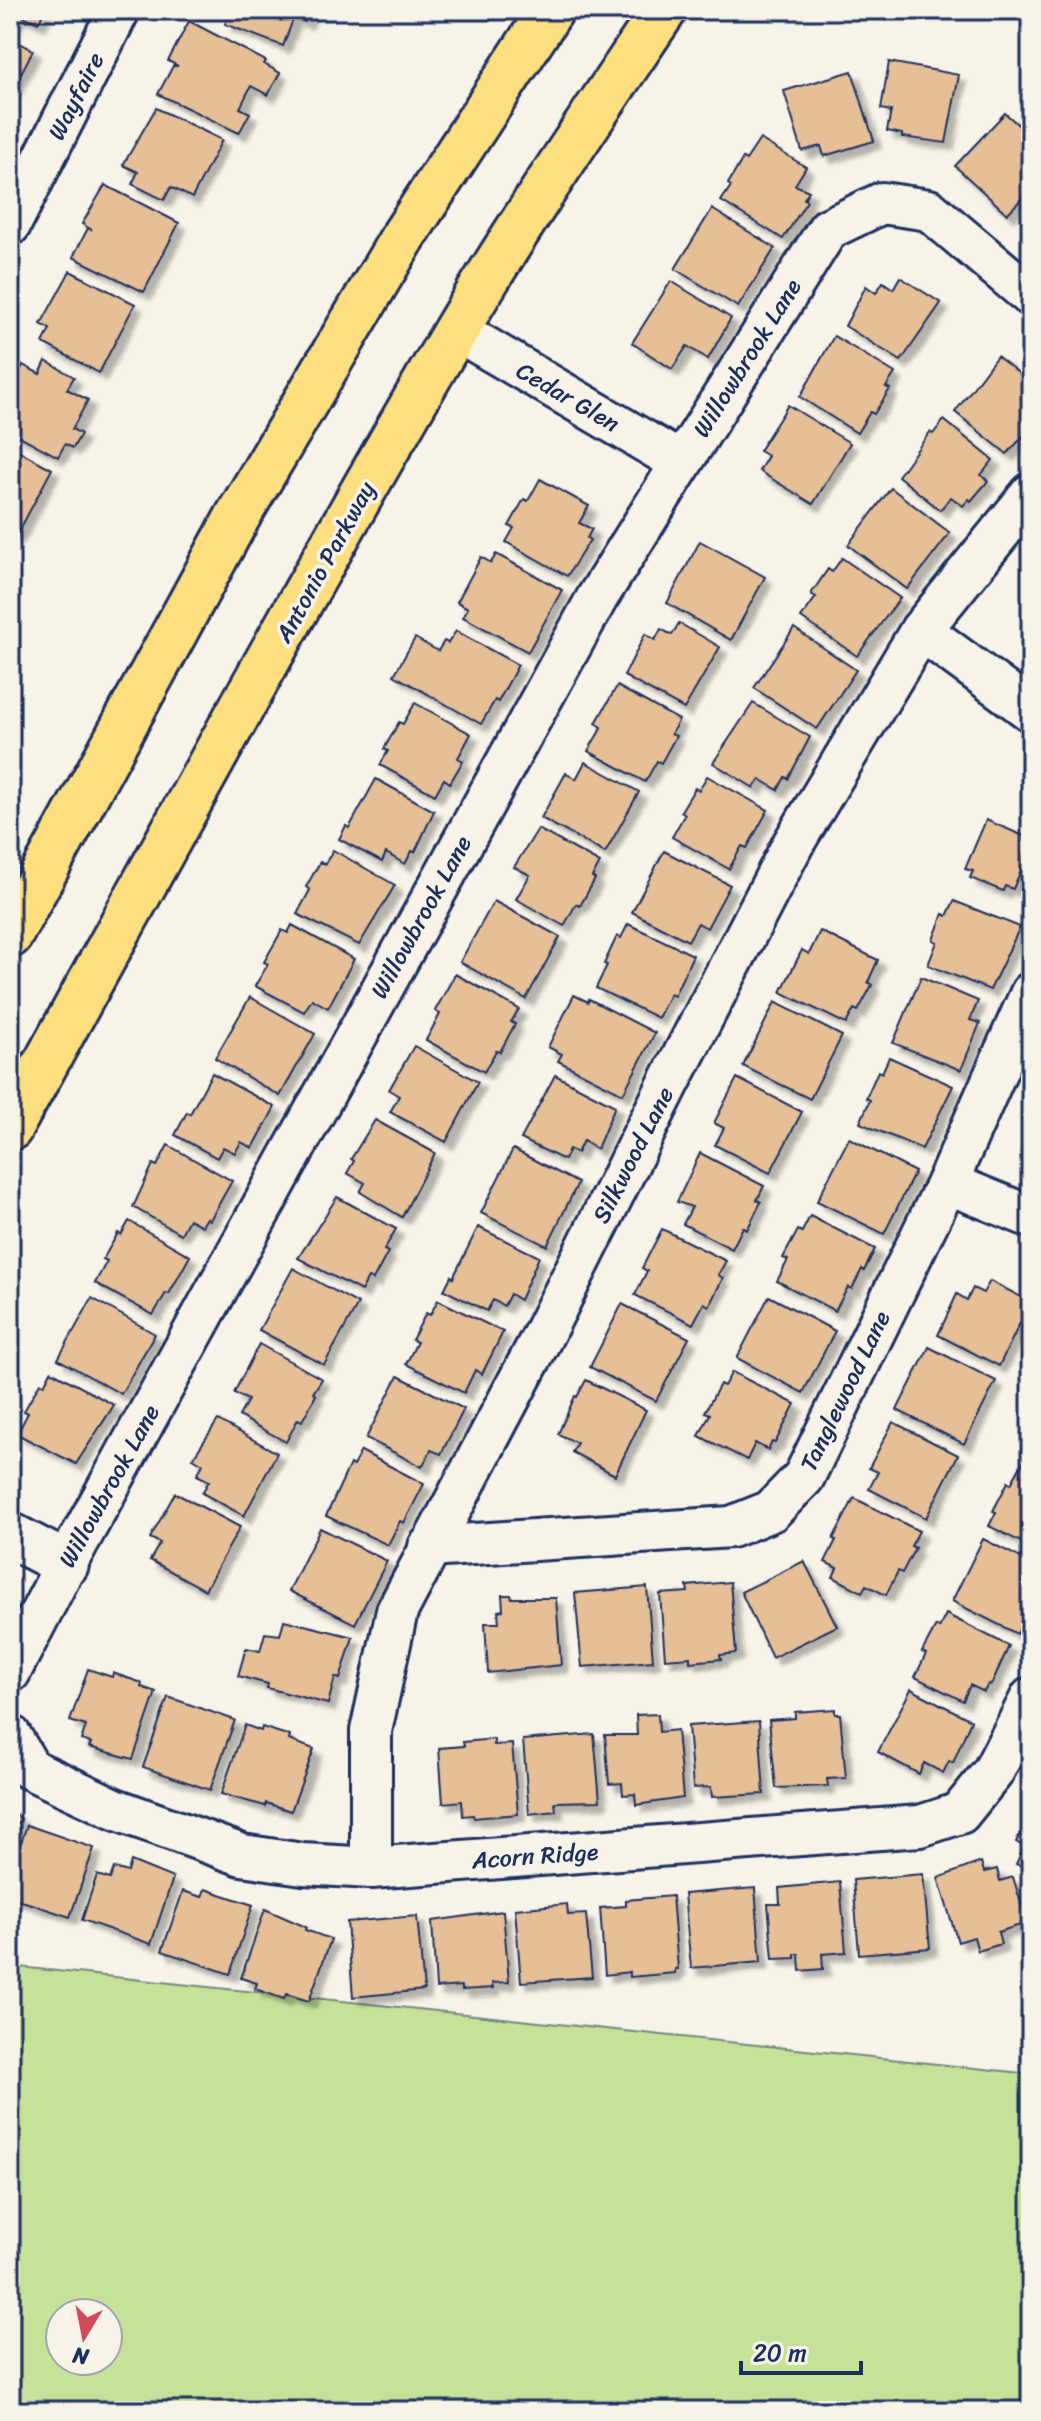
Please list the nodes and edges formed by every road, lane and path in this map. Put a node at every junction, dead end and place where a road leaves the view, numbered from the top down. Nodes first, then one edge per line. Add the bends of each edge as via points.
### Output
1 (119, 10) edge
2 (551, 10) edge
3 (664, 10) edge
4 (10, 225) edge
5 (1031, 296) edge
6 (456, 330) junction
7 (680, 462) junction
8 (1031, 494) edge
9 (921, 630) junction
10 (1031, 711) edge
11 (10, 935) edge
12 (1031, 993) edge
13 (10, 1128) edge
14 (947, 1183) junction
15 (1031, 1217) edge
16 (10, 1535) edge
17 (429, 1547) junction
18 (66, 1564) junction
19 (10, 1672) edge
20 (1031, 1698) edge
21 (10, 1735) edge
22 (371, 1868) junction

1 - 4 street, Wayfaire
2 - 11 main road via 403,237 245,503
3 - 6 main road, Antonio Parkway
5 - 7 street, Willowbrook Lane via 929,210 882,203 828,229
6 - 7 street, Cedar Glen
6 - 13 main road, Antonio Parkway
7 - 18 street, Willowbrook Lane via 597,598
8 - 9 street, Silkwood Lane
9 - 10 street
9 - 17 street, Silkwood Lane via 793,844
12 - 14 street, Tanglewood Lane
14 - 15 street
14 - 17 street, Tanglewood Lane via 804,1477 771,1511 731,1527
16 - 18 street
17 - 22 street, Silkwood Lane via 397,1611 371,1731
18 - 19 street, Willowbrook Lane
20 - 22 street, Acorn Ridge via 993,1772 960,1813 920,1826
21 - 22 street, Acorn Ridge via 30,1769 129,1814 242,1855

